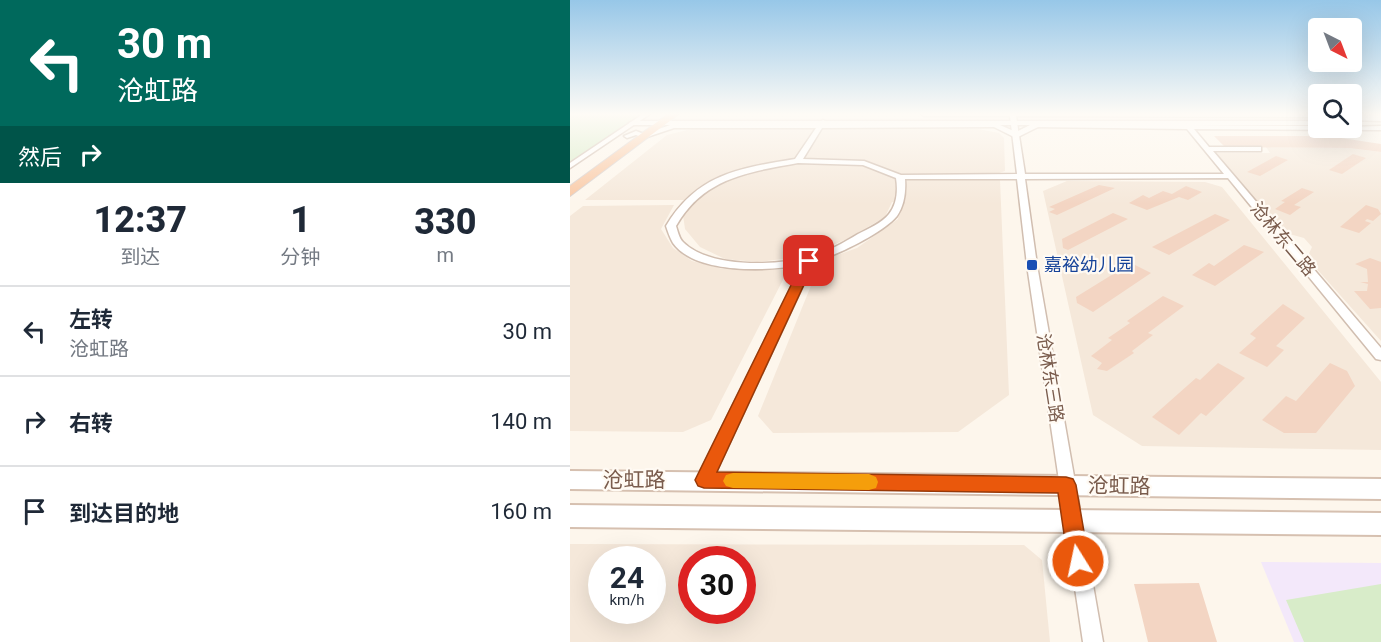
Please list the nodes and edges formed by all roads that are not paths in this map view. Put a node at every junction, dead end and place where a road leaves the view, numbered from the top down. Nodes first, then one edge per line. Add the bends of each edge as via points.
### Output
1 (609, 144) edge
2 (616, 144) edge
3 (625, 144) edge
4 (809, 144) edge
5 (1016, 144) edge
6 (1203, 144) edge
7 (1207, 149) junction
8 (1258, 149) dead end
9 (798, 161) junction
10 (570, 166) edge
11 (1230, 176) junction
12 (570, 177) edge
13 (900, 177) junction
14 (1019, 177) junction
15 (570, 192) edge
16 (809, 261) junction
17 (1381, 356) edge
18 (570, 480) edge
19 (704, 480) junction
20 (1066, 485) junction
21 (1381, 489) edge
22 (570, 516) edge
23 (1071, 521) junction
24 (1381, 524) edge
25 (1093, 642) edge

1 - 10 street
2 - 12 highway
3 - 15 highway
4 - 9 street
5 - 14 street, 沧林东三路
6 - 7 street, 沧林东二路
7 - 8 street
7 - 11 street, 沧林东二路
9 - 13 street via 864,163
9 - 16 street via 729,176 700,190 679,207 671,226 678,242 699,257 775,266
11 - 14 street
11 - 17 street, 沧林东二路
13 - 14 street
13 - 16 street via 901,195 892,216 849,243
14 - 20 street, 沧林东三路
16 - 19 street
18 - 19 main road, 沧虹路
19 - 20 main road, 沧虹路
20 - 21 main road, 沧虹路
20 - 23 street, 沧林东三路
22 - 23 main road, 沧虹路
23 - 24 main road, 沧虹路
23 - 25 street, 沧林东三路

